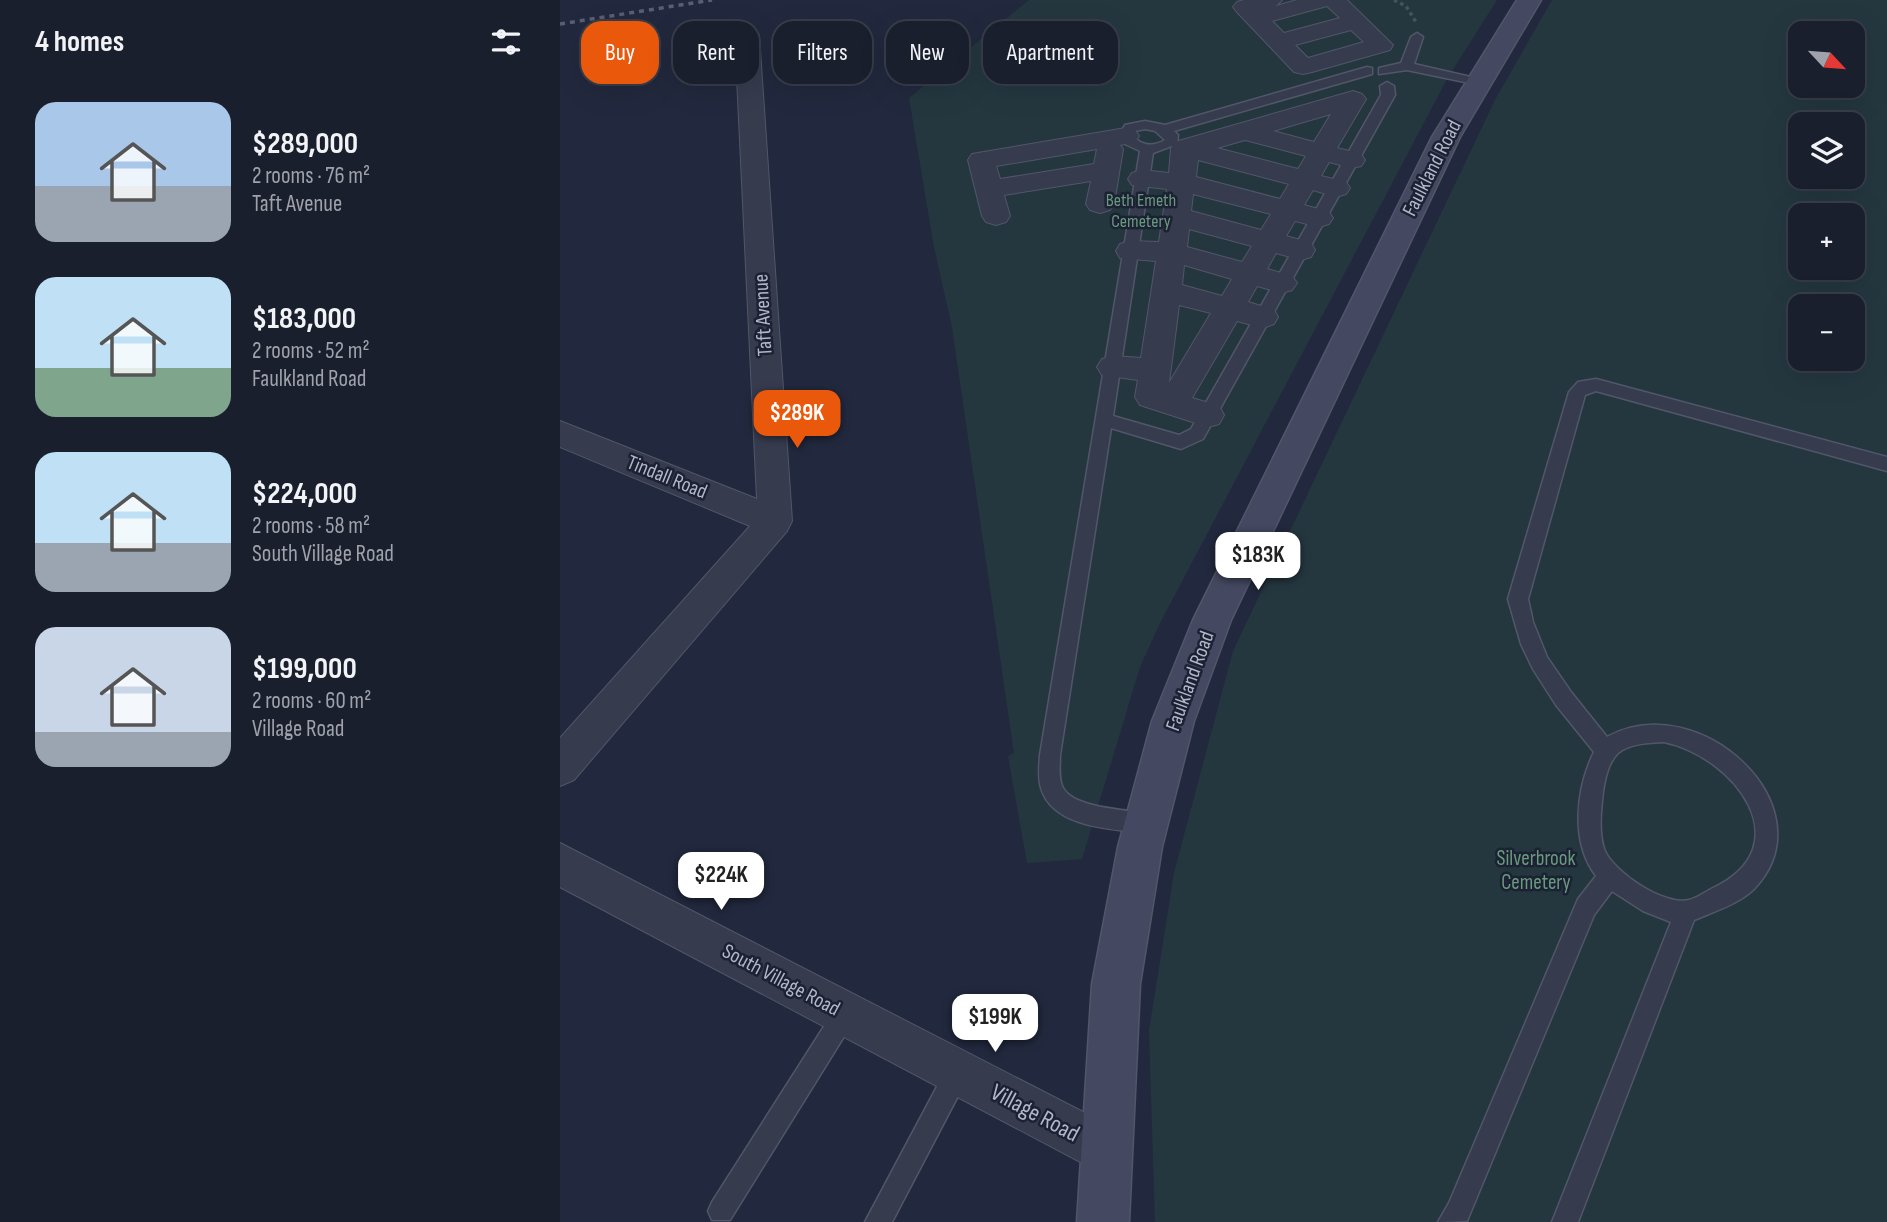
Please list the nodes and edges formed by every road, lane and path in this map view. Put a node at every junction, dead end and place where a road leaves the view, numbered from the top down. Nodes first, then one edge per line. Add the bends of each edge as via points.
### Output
1 (1394, 0) edge
2 (1530, 0) edge
3 (1346, 13) edge
4 (1273, 29) edge
5 (1417, 37) joint
6 (1324, 41) edge
7 (1407, 66) junction
8 (1385, 78) junction
9 (1479, 83) junction
10 (750, 84) edge
11 (1338, 125) junction
12 (1244, 132) junction
13 (1367, 132) junction
14 (1145, 136) junction
15 (1065, 146) junction
16 (1038, 150) junction
17 (1322, 152) junction
18 (1009, 155) junction
19 (1352, 160) junction
20 (1106, 170) junction
21 (1075, 175) junction
22 (1142, 179) junction
23 (1046, 180) junction
24 (1305, 180) junction
25 (1181, 182) junction
26 (1336, 188) junction
27 (988, 189) junction
28 (1022, 193) junction
29 (1054, 206) dead end
30 (1287, 210) junction
31 (996, 216) dead end
32 (1177, 216) junction
33 (1319, 218) junction
34 (1269, 241) junction
35 (1301, 250) junction
36 (1130, 251) junction
37 (1171, 252) junction
38 (1250, 274) junction
39 (1282, 283) junction
40 (1166, 291) junction
41 (1229, 308) junction
42 (1263, 317) junction
43 (1160, 331) junction
44 (1208, 345) junction
45 (1113, 367) junction
46 (1155, 370) junction
47 (1173, 403) junction
48 (1208, 415) junction
49 (1104, 420) junction
50 (560, 433) edge
51 (1887, 464) edge
52 (775, 521) junction
53 (1606, 751) junction
54 (560, 767) edge
55 (1146, 823) junction
56 (560, 864) edge
57 (1610, 876) junction
58 (1686, 912) junction
59 (849, 1016) junction
60 (958, 1073) junction
61 (1105, 1149) junction
62 (722, 1211) dead end
63 (878, 1222) edge
64 (1103, 1222) edge
65 (1451, 1222) edge
66 (1565, 1222) edge

1 - 5 path via 1414,16
2 - 9 main road, Faulkland Road
3 - 6 street
3 - 6 street
4 - 6 street
4 - 6 street
5 - 7 lane
6 - 8 lane
6 - 14 lane
7 - 8 lane
7 - 9 lane
8 - 13 lane via 1388,95
9 - 55 main road, Faulkland Road via 1446,137 1212,620 1173,721
10 - 52 street, Taft Avenue
11 - 12 street via 1353,99
11 - 13 street
11 - 17 street
12 - 14 street
12 - 17 street
13 - 19 lane
14 - 15 street
14 - 20 street
14 - 22 lane
14 - 24 street
14 - 25 street
15 - 16 street
15 - 21 street
16 - 18 street
16 - 23 street
17 - 19 street
17 - 24 street
18 - 27 street via 981,160
18 - 28 street
19 - 26 lane
20 - 21 street
20 - 21 street via 1091,203
21 - 23 street
22 - 25 street
22 - 36 lane
23 - 28 street
23 - 29 street
24 - 26 street
24 - 30 street
25 - 30 street
25 - 32 street
26 - 33 lane
27 - 28 street
27 - 31 street
30 - 33 street
30 - 34 street
32 - 34 street
32 - 37 street
33 - 35 lane
34 - 35 street
34 - 38 street
35 - 39 lane
36 - 37 street
36 - 45 lane
37 - 38 street
37 - 40 street
38 - 39 street
38 - 41 street
39 - 42 lane
40 - 41 street
40 - 43 street
41 - 42 street
41 - 44 street
42 - 48 lane
43 - 44 street
43 - 46 street
44 - 47 street
45 - 46 street
45 - 49 lane
46 - 47 street via 1151,397
47 - 48 street
48 - 49 lane via 1197,434 1181,442
49 - 55 lane via 1050,755 1051,788 1059,803 1076,811
50 - 52 street, Tindall Road
51 - 53 lane via 1596,385 1584,386 1577,393 1518,599 1532,651
52 - 54 street
53 - 57 lane via 1595,780 1590,822 1595,856
53 - 58 lane via 1644,734 1682,736 1725,758 1755,795 1765,823 1761,860 1746,881
55 - 61 main road, Faulkland Road via 1116,984
56 - 59 street, South Village Road
57 - 58 lane via 1654,905
57 - 65 lane via 1586,907
58 - 66 lane
59 - 60 street, Village Road
59 - 62 lane
60 - 61 street, Village Road
60 - 63 lane
61 - 64 main road, Faulkland Road

